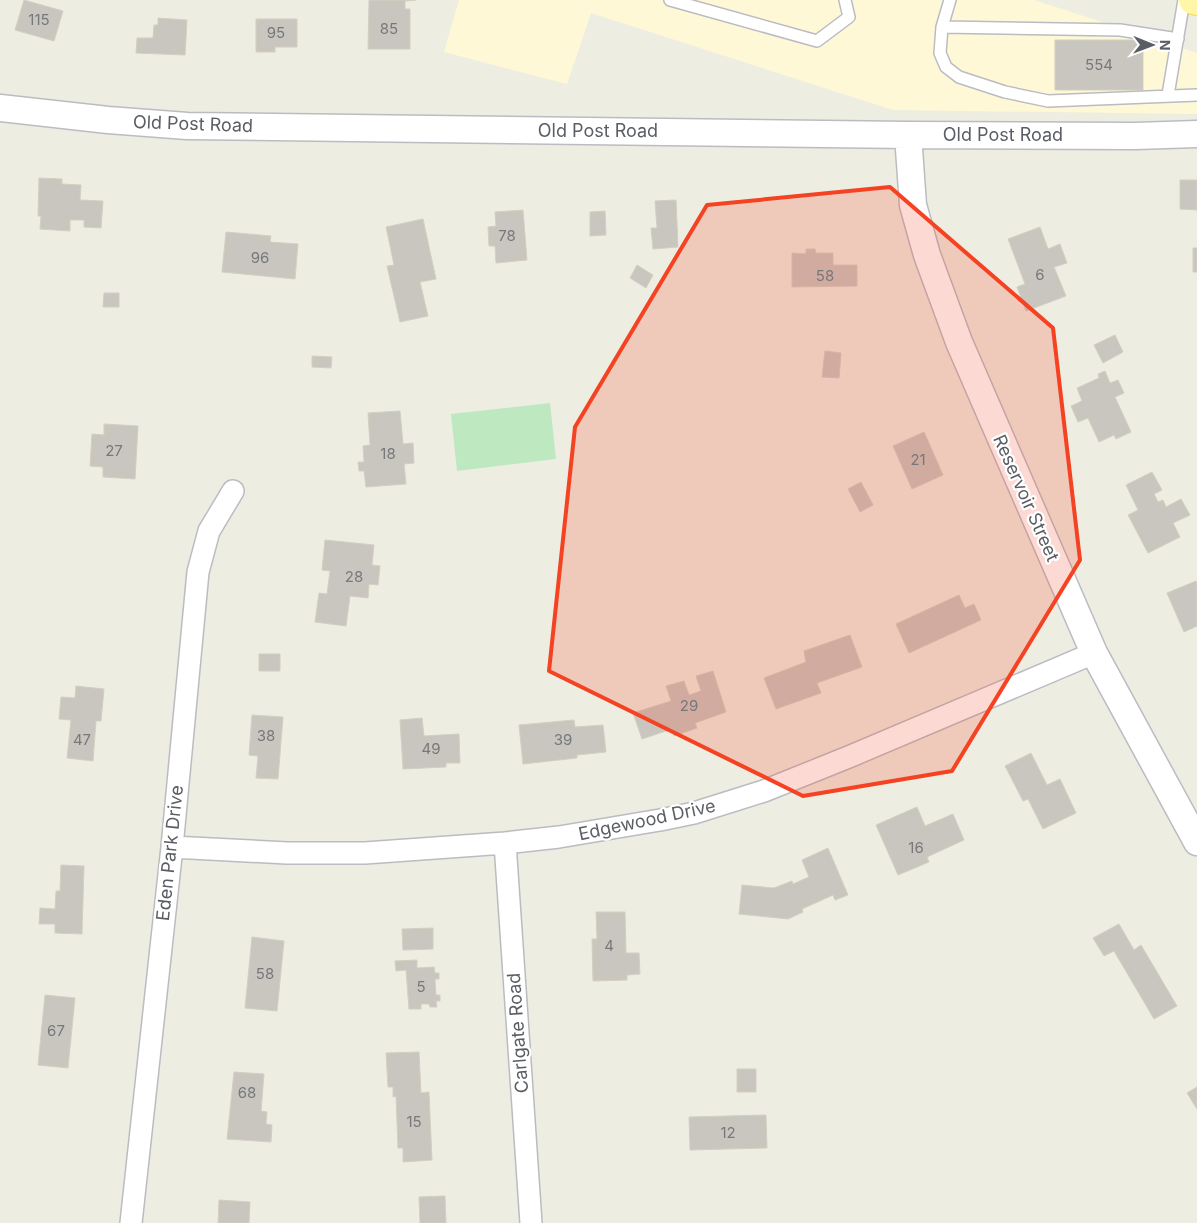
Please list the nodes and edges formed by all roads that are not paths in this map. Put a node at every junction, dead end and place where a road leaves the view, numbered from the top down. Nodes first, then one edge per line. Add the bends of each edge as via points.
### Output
1 (670, 0) edge
2 (845, 0) edge
3 (950, 0) edge
4 (1184, 0) edge
5 (1192, 0) edge
6 (1197, 2) edge
7 (942, 27) junction
8 (1178, 39) junction
9 (1168, 95) junction
10 (1197, 95) edge
11 (0, 108) edge
12 (1197, 134) edge
13 (908, 135) junction
14 (233, 491) dead end
15 (1094, 653) junction
16 (1197, 842) edge
17 (504, 843) junction
18 (172, 847) junction
19 (131, 1223) edge
20 (531, 1223) edge

1 - 2 lane via 817,41 848,16
3 - 7 lane
4 - 8 lane
5 - 6 main road
7 - 8 lane via 1120,30
7 - 9 lane via 940,53 946,67 959,76 1005,92 1048,101
8 - 9 lane
9 - 10 lane
11 - 13 street, Old Post Road via 188,126
12 - 13 street, Old Post Road
13 - 15 street, Reservoir Street via 913,205 927,255 963,351
14 - 18 street, Eden Park Drive via 209,531 198,572
15 - 16 street, Reservoir Street
15 - 17 street, Edgewood Drive via 851,756 747,796 643,823
17 - 18 street, Edgewood Drive via 365,853
17 - 20 street, Carlgate Road
18 - 19 street, Eden Park Drive

